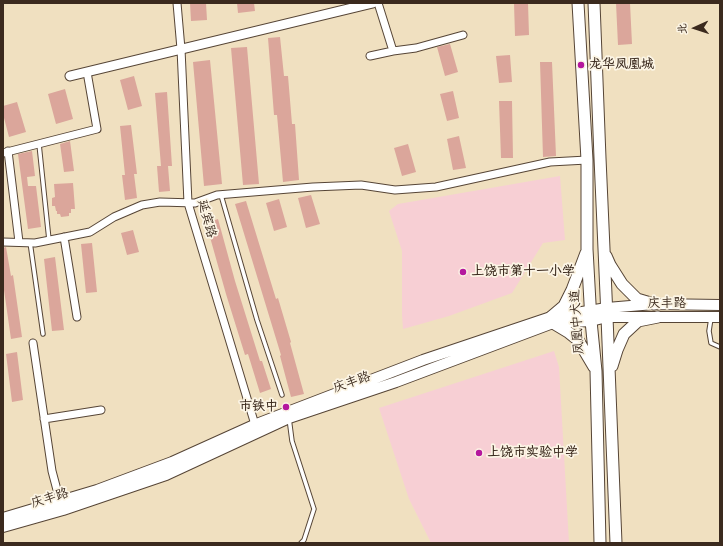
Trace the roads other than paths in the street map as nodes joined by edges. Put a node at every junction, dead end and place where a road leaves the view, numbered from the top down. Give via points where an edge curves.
1 (177, 3) edge
2 (373, 3) edge
3 (378, 3) edge
4 (578, 3) edge
5 (594, 3) edge
6 (463, 35) dead end
7 (182, 49) junction
8 (393, 51) junction
9 (370, 56) dead end
10 (87, 72) junction
11 (70, 76) dead end
12 (39, 144) junction
13 (6, 152) edge
14 (587, 160) junction
15 (221, 195) junction
16 (188, 203) junction
17 (64, 237) junction
18 (49, 240) junction
19 (3, 242) edge
20 (19, 242) junction
21 (30, 242) junction
22 (587, 249) junction
23 (604, 251) junction
24 (654, 304) junction
25 (720, 305) edge
26 (607, 313) junction
27 (591, 316) junction
28 (76, 317) dead end
29 (658, 317) junction
30 (715, 317) edge
31 (552, 320) junction
32 (43, 334) dead end
33 (33, 343) dead end
34 (720, 347) edge
35 (596, 371) junction
36 (609, 378) junction
37 (282, 396) dead end
38 (101, 410) dead end
39 (289, 418) junction
40 (44, 419) junction
41 (256, 429) junction
42 (61, 506) junction
43 (3, 518) edge
44 (3, 527) edge
45 (301, 543) edge
46 (600, 543) edge
47 (616, 543) edge

1 - 7 street, 延宾路
2 - 7 street
3 - 8 street
4 - 14 main road, 凤凰中大道
5 - 23 main road
6 - 8 street via 416,48
7 - 10 street
7 - 16 street, 延宾路
8 - 9 street
10 - 11 street
10 - 12 street via 97,129
12 - 13 street
12 - 18 lane
13 - 20 street
14 - 15 street via 550,162 436,187 395,190 348,185
14 - 22 main road, 凤凰中大道
15 - 16 street
15 - 37 lane
16 - 17 street via 160,202 142,205 114,217 90,232
16 - 41 street, 延宾路
17 - 18 street
17 - 28 street
18 - 21 street
19 - 20 street
20 - 21 street
21 - 32 lane
22 - 27 main road, 凤凰中大道
22 - 31 main road via 572,290 564,306
23 - 24 main road via 622,284 637,299
23 - 26 main road
24 - 25 main road
24 - 26 main road
26 - 27 main road, 庆丰路
26 - 29 main road, 庆丰路
26 - 36 main road
27 - 31 main road, 庆丰路
27 - 35 main road, 凤凰中大道
29 - 30 main road, 庆丰路
29 - 36 main road via 638,321 624,334
30 - 34 lane via 709,331 711,343
31 - 35 main road via 578,340
31 - 39 main road, 庆丰路 via 396,382
31 - 41 main road via 423,360
33 - 40 street
35 - 46 main road, 凤凰中大道
36 - 47 main road
38 - 40 street
39 - 41 main road, 庆丰路
39 - 45 lane via 292,441 314,509
40 - 42 street via 52,471
41 - 42 main road, 庆丰路 via 166,474
42 - 43 main road
42 - 44 main road, 庆丰路

